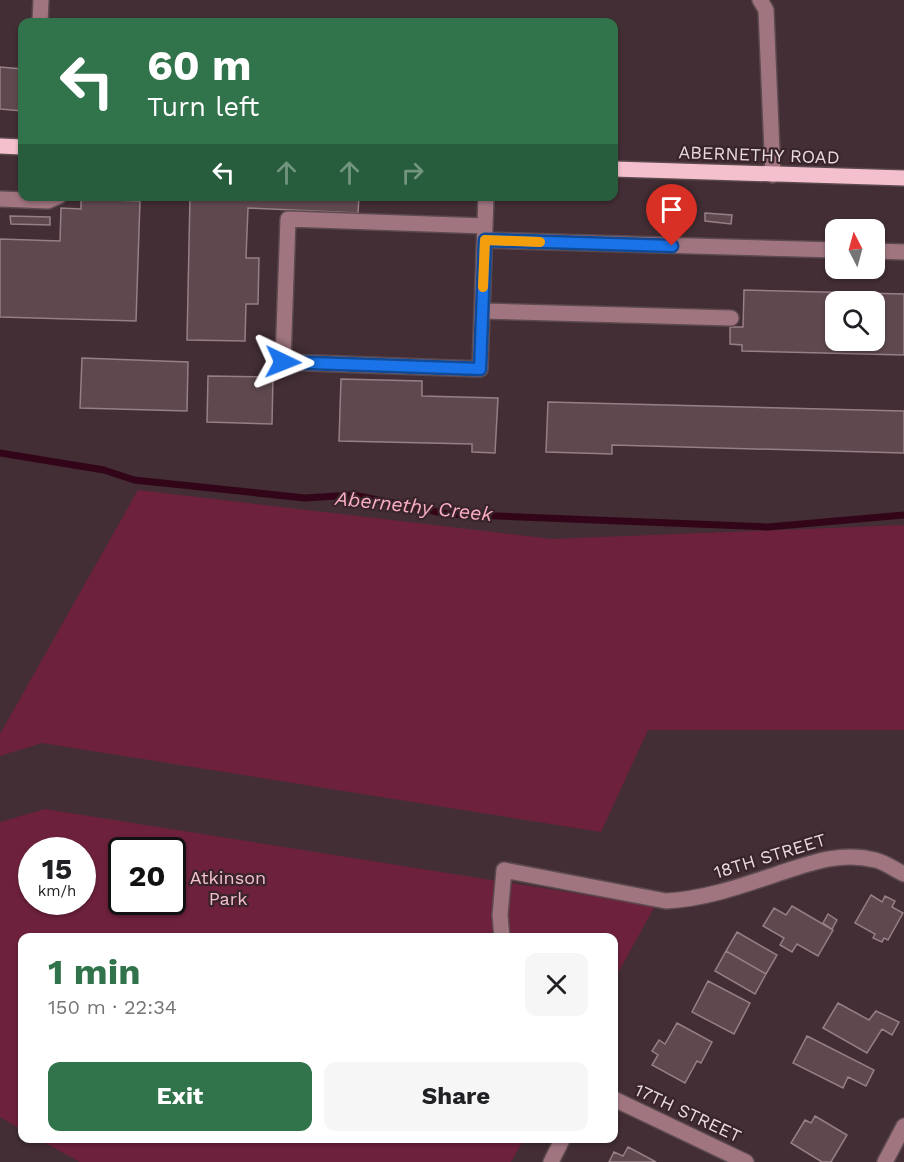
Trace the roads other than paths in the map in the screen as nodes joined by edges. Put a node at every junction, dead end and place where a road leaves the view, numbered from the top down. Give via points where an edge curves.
1 (41, 0) edge
2 (760, 0) edge
3 (40, 18) edge
4 (0, 146) edge
5 (18, 147) edge
6 (618, 169) edge
7 (773, 175) junction
8 (904, 178) edge
9 (0, 199) edge
10 (18, 200) edge
11 (486, 201) edge
12 (485, 233) junction
13 (825, 249) edge
14 (885, 251) edge
15 (904, 252) edge
16 (482, 311) junction
17 (731, 318) dead end
18 (904, 874) edge
19 (502, 933) edge
20 (618, 1101) edge
21 (904, 1126) edge
22 (560, 1143) edge
23 (550, 1162) edge
24 (746, 1162) edge
25 (885, 1162) edge

1 - 3 street
2 - 7 street via 766,9
4 - 5 main road
6 - 7 main road, ABERNETHY ROAD
7 - 8 main road, ABERNETHY ROAD
9 - 10 street
11 - 12 street
12 - 13 street
12 - 16 street
12 - 16 street via 288,219 283,362 480,369
14 - 15 street
16 - 17 street
18 - 19 street, 18TH STREET via 877,860 842,856 717,893 666,901 504,870
20 - 24 street, 17TH STREET
21 - 25 street
22 - 23 street

